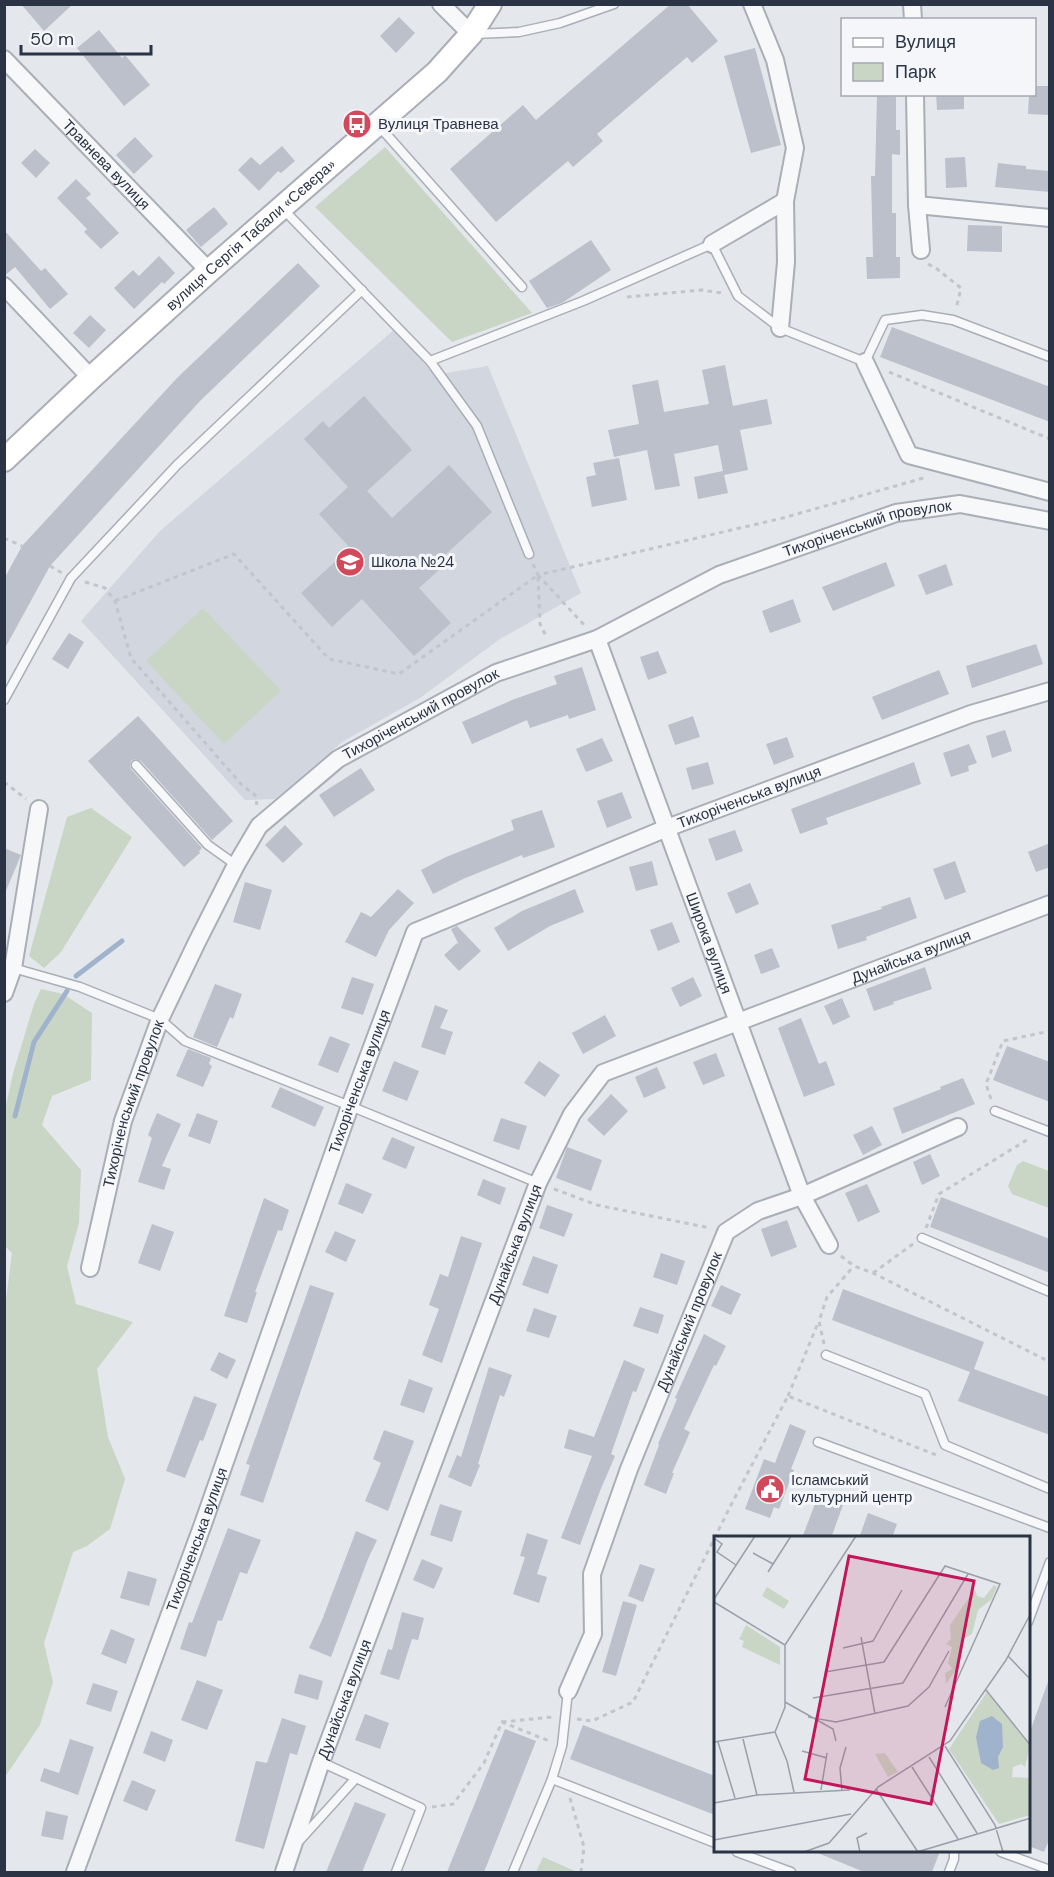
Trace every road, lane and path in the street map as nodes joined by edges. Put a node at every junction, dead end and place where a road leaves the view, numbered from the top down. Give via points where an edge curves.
1 (441, 4) edge
2 (490, 4) edge
3 (614, 4) edge
4 (752, 4) edge
5 (471, 34) junction
6 (4, 59) edge
7 (915, 96) edge
8 (377, 124) junction
9 (785, 201) junction
10 (917, 205) junction
11 (281, 207) junction
12 (1050, 218) edge
13 (712, 244) junction
14 (921, 250) dead end
15 (937, 269) dead end
16 (209, 271) junction
17 (4, 286) edge
18 (522, 287) dead end
19 (362, 290) junction
20 (738, 296) junction
21 (618, 298) dead end
22 (953, 320) junction
23 (780, 328) junction
24 (1050, 357) edge
25 (430, 361) junction
26 (865, 362) junction
27 (91, 378) junction
28 (1050, 439) edge
29 (4, 460) edge
30 (960, 468) junction
31 (1050, 492) edge
32 (1050, 521) edge
33 (4, 538) edge
34 (22, 546) dead end
35 (529, 555) joint
36 (538, 575) junction
37 (71, 578) junction
38 (116, 601) junction
39 (540, 624) dead end
40 (597, 639) junction
41 (1050, 691) edge
42 (4, 700) edge
43 (136, 765) dead end
44 (4, 782) edge
45 (39, 809) joint
46 (258, 809) dead end
47 (668, 828) junction
48 (236, 865) junction
49 (1050, 904) edge
50 (13, 968) junction
51 (4, 993) edge
52 (160, 1019) junction
53 (738, 1021) junction
54 (1050, 1031) edge
55 (350, 1106) junction
56 (995, 1111) joint
57 (958, 1127) dead end
58 (1047, 1130) edge
59 (538, 1183) junction
60 (802, 1196) junction
61 (726, 1232) junction
62 (922, 1238) junction
63 (829, 1245) dead end
64 (90, 1268) dead end
65 (873, 1273) junction
66 (1050, 1292) edge
67 (819, 1321) junction
68 (826, 1355) joint
69 (1050, 1362) edge
70 (788, 1396) junction
71 (818, 1442) dead end
72 (940, 1457) dead end
73 (1050, 1489) edge
74 (1050, 1528) edge
75 (716, 1536) edge
76 (714, 1539) edge
77 (1050, 1562) edge
78 (1030, 1619) edge
79 (568, 1691) joint
80 (565, 1716) junction
81 (502, 1722) junction
82 (562, 1746) junction
83 (321, 1762) junction
84 (356, 1778) junction
85 (552, 1779) junction
86 (567, 1785) junction
87 (421, 1808) junction
88 (714, 1843) edge
89 (291, 1849) junction
90 (742, 1853) edge
91 (954, 1853) edge
92 (1006, 1853) edge
93 (1050, 1870) edge
94 (75, 1872) edge
95 (284, 1872) edge
96 (396, 1872) edge
97 (513, 1872) edge
98 (581, 1872) edge
99 (791, 1872) edge
100 (949, 1872) edge

1 - 5 street
2 - 5 main road, вулиця Сергія Табали «Сєвєра»
3 - 5 lane via 519,32
4 - 9 street via 775,60 795,148
5 - 8 main road, вулиця Сергія Табали «Сєвєра» via 437,72
6 - 16 street, Травнева вулиця
7 - 10 street
8 - 11 main road, вулиця Сергія Табали «Сєвєра»
8 - 18 lane
9 - 13 street
9 - 23 street via 786,262
10 - 12 street
10 - 14 street
11 - 16 main road, вулиця Сергія Табали «Сєвєра»
11 - 19 lane
13 - 20 lane
13 - 25 lane via 583,301
15 - 22 path via 962,288
16 - 27 main road, вулиця Сергія Табали «Сєвєра»
17 - 27 street
19 - 25 lane
19 - 37 lane via 177,465
20 - 21 path via 702,290
20 - 23 lane
22 - 24 lane
22 - 26 lane via 922,315 885,320
23 - 26 lane
25 - 35 lane via 477,426
26 - 28 path
26 - 30 street via 909,455
27 - 29 main road, вулиця Сергія Табали «Сєвєра»
30 - 31 street
30 - 36 path via 783,518
32 - 40 street, Тихоріченський провулок via 960,504 896,513 719,575
33 - 34 path
35 - 36 path
36 - 38 path via 399,674 329,659 234,554
36 - 39 path
36 - 40 path
37 - 38 path via 105,588
37 - 42 lane
38 - 46 path via 131,658 255,795
40 - 47 street, Широка вулиця
40 - 48 street, Тихоріченський провулок via 496,673 338,759 259,826
41 - 47 street, Тихоріченська вулиця via 971,714
43 - 48 lane via 208,845
44 - 45 path
45 - 50 street
47 - 53 street, Широка вулиця
47 - 55 street, Тихоріченська вулиця via 415,932
48 - 52 street, Тихоріченський провулок
49 - 53 street, Дунайська вулиця
50 - 51 street
50 - 52 lane via 80,987
52 - 55 lane via 185,1041
52 - 64 street, Тихоріченський провулок via 123,1121
53 - 59 street, Дунайська вулиця via 603,1073 572,1114
53 - 60 street, Широка вулиця
54 - 56 path via 1003,1041 986,1084
55 - 59 lane
55 - 94 street, Тихоріченська вулиця
56 - 58 lane
57 - 60 street
58 - 62 path via 939,1194
59 - 61 path via 597,1205
59 - 83 street, Дунайська вулиця
60 - 61 street via 758,1211
60 - 63 street, Широка вулиця
61 - 79 street, Дунайський провулок via 629,1469 592,1574 593,1634
62 - 65 path
62 - 66 lane
65 - 67 path via 854,1266 831,1291
65 - 69 path
67 - 68 path
67 - 70 path
68 - 73 lane via 925,1394 945,1445
70 - 72 path
70 - 75 path
71 - 74 lane
76 - 80 path via 633,1702 592,1721
77 - 78 lane
79 - 80 lane
80 - 81 path
80 - 82 lane
81 - 82 path
81 - 87 path via 484,1763 453,1804
82 - 85 lane
83 - 84 lane
83 - 89 street, Дунайська вулиця
84 - 87 lane
84 - 89 lane
85 - 86 lane
85 - 97 lane
86 - 88 lane
86 - 98 path via 584,1847
87 - 96 lane
89 - 95 street, Дунайська вулиця
90 - 99 lane
91 - 100 lane
92 - 93 lane

